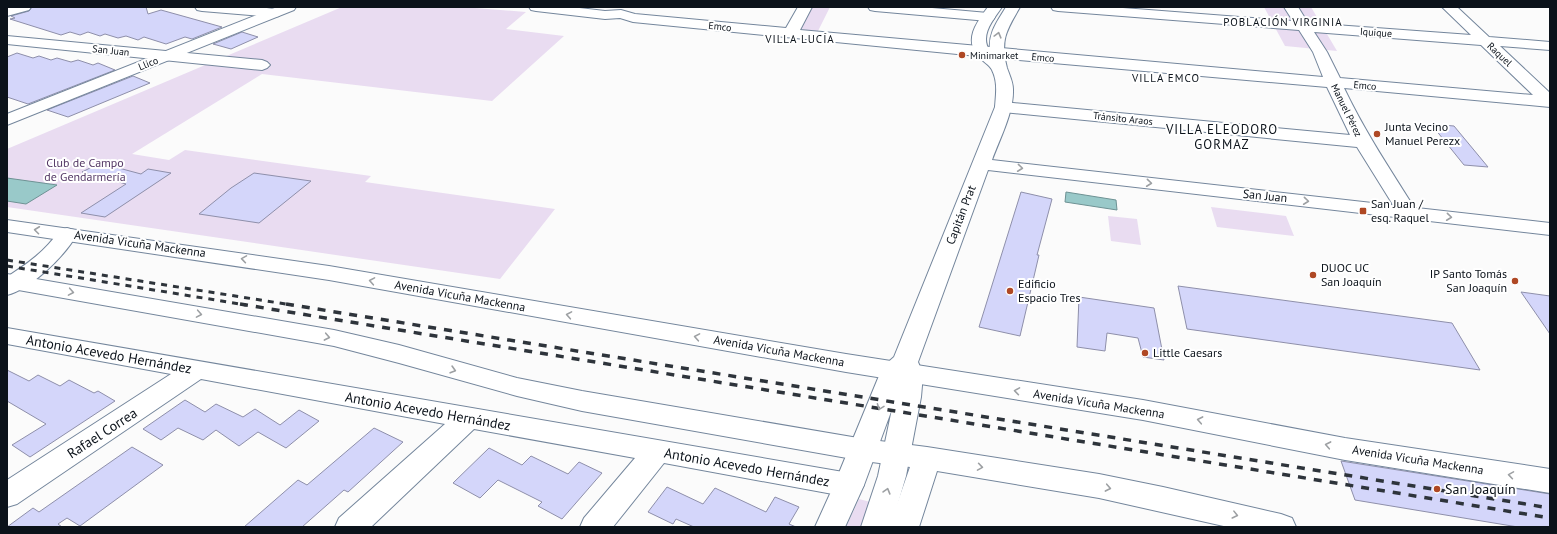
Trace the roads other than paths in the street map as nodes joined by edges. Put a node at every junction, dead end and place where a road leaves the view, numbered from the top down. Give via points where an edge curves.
1 (24, 7) edge
2 (202, 7) edge
3 (289, 7) edge
4 (536, 7) edge
5 (805, 7) edge
6 (875, 7) edge
7 (1013, 7) edge
8 (1058, 7) edge
9 (1290, 7) edge
10 (1450, 7) edge
11 (624, 11) edge
12 (7, 12) edge
13 (992, 12) edge
14 (274, 13) junction
15 (1304, 27) junction
16 (791, 33) junction
17 (7, 40) edge
18 (1485, 41) junction
19 (1550, 46) edge
20 (980, 51) junction
21 (166, 56) junction
22 (998, 59) junction
23 (262, 65) dead end
24 (1334, 82) junction
25 (1550, 101) edge
26 (1003, 107) junction
27 (7, 120) edge
28 (1363, 142) junction
29 (981, 164) junction
30 (1407, 212) junction
31 (7, 226) edge
32 (1550, 229) edge
33 (67, 234) junction
34 (9, 284) edge
35 (7, 336) edge
36 (903, 369) junction
37 (196, 370) junction
38 (469, 418) junction
39 (864, 450) junction
40 (657, 452) junction
41 (896, 454) junction
42 (927, 458) junction
43 (1550, 481) edge
44 (849, 485) junction
45 (7, 495) edge
46 (350, 527) edge
47 (595, 527) edge
48 (830, 527) edge
49 (876, 527) edge
50 (904, 527) edge
51 (1281, 527) edge

1 - 12 street
2 - 14 street
3 - 14 street, Llico
4 - 11 street, Emco via 605,15
5 - 16 street
6 - 13 street
22 -> 7 street, Capitán Prat via 996,40
8 - 15 street, Iquique
9 - 15 street, Manuel Pérez
10 - 18 street, Raquel
11 - 16 street, Emco via 633,18
13 - 20 street via 978,38
14 - 21 street, Llico
15 - 18 street, Iquique
15 - 24 street, Manuel Pérez via 1320,52
16 - 20 street, Emco
17 - 21 street, San Juan
18 - 19 street, Iquique
18 - 25 street, Raquel
20 - 22 street, Emco
21 - 23 street, San Juan
21 - 27 street, Llico
22 - 24 street, Emco
22 - 26 street, Capitán Prat via 1005,88
24 - 25 street, Emco
24 - 28 street, Manuel Pérez
26 - 28 street, Tránsito Araos
26 - 29 street, Capitán Prat
28 - 30 street, Manuel Pérez
29 -> 30 street, San Juan
29 - 36 street, Capitán Prat
30 -> 32 street, San Juan
33 -> 31 street, Avenida Vicuña Mackenna
33 - 34 street via 52,254
36 -> 33 street, Avenida Vicuña Mackenna via 329,273
34 -> 39 street via 334,338 561,397
35 - 37 street, Antonio Acevedo Hernández
36 -> 39 street, Capitán Prat
36 - 41 street via 908,397
43 -> 36 street, Avenida Vicuña Mackenna via 1346,449 1143,410
37 - 38 street, Antonio Acevedo Hernández
37 - 45 street, Rafael Correa
38 - 40 street, Antonio Acevedo Hernández
38 - 46 street
39 - 41 street
39 - 44 street, Capitán Prat
40 - 44 street, Antonio Acevedo Hernández
40 - 47 street
41 - 42 street
49 -> 41 street
42 - 50 street
42 -> 51 street via 1163,499
44 - 48 street, Capitán Prat

